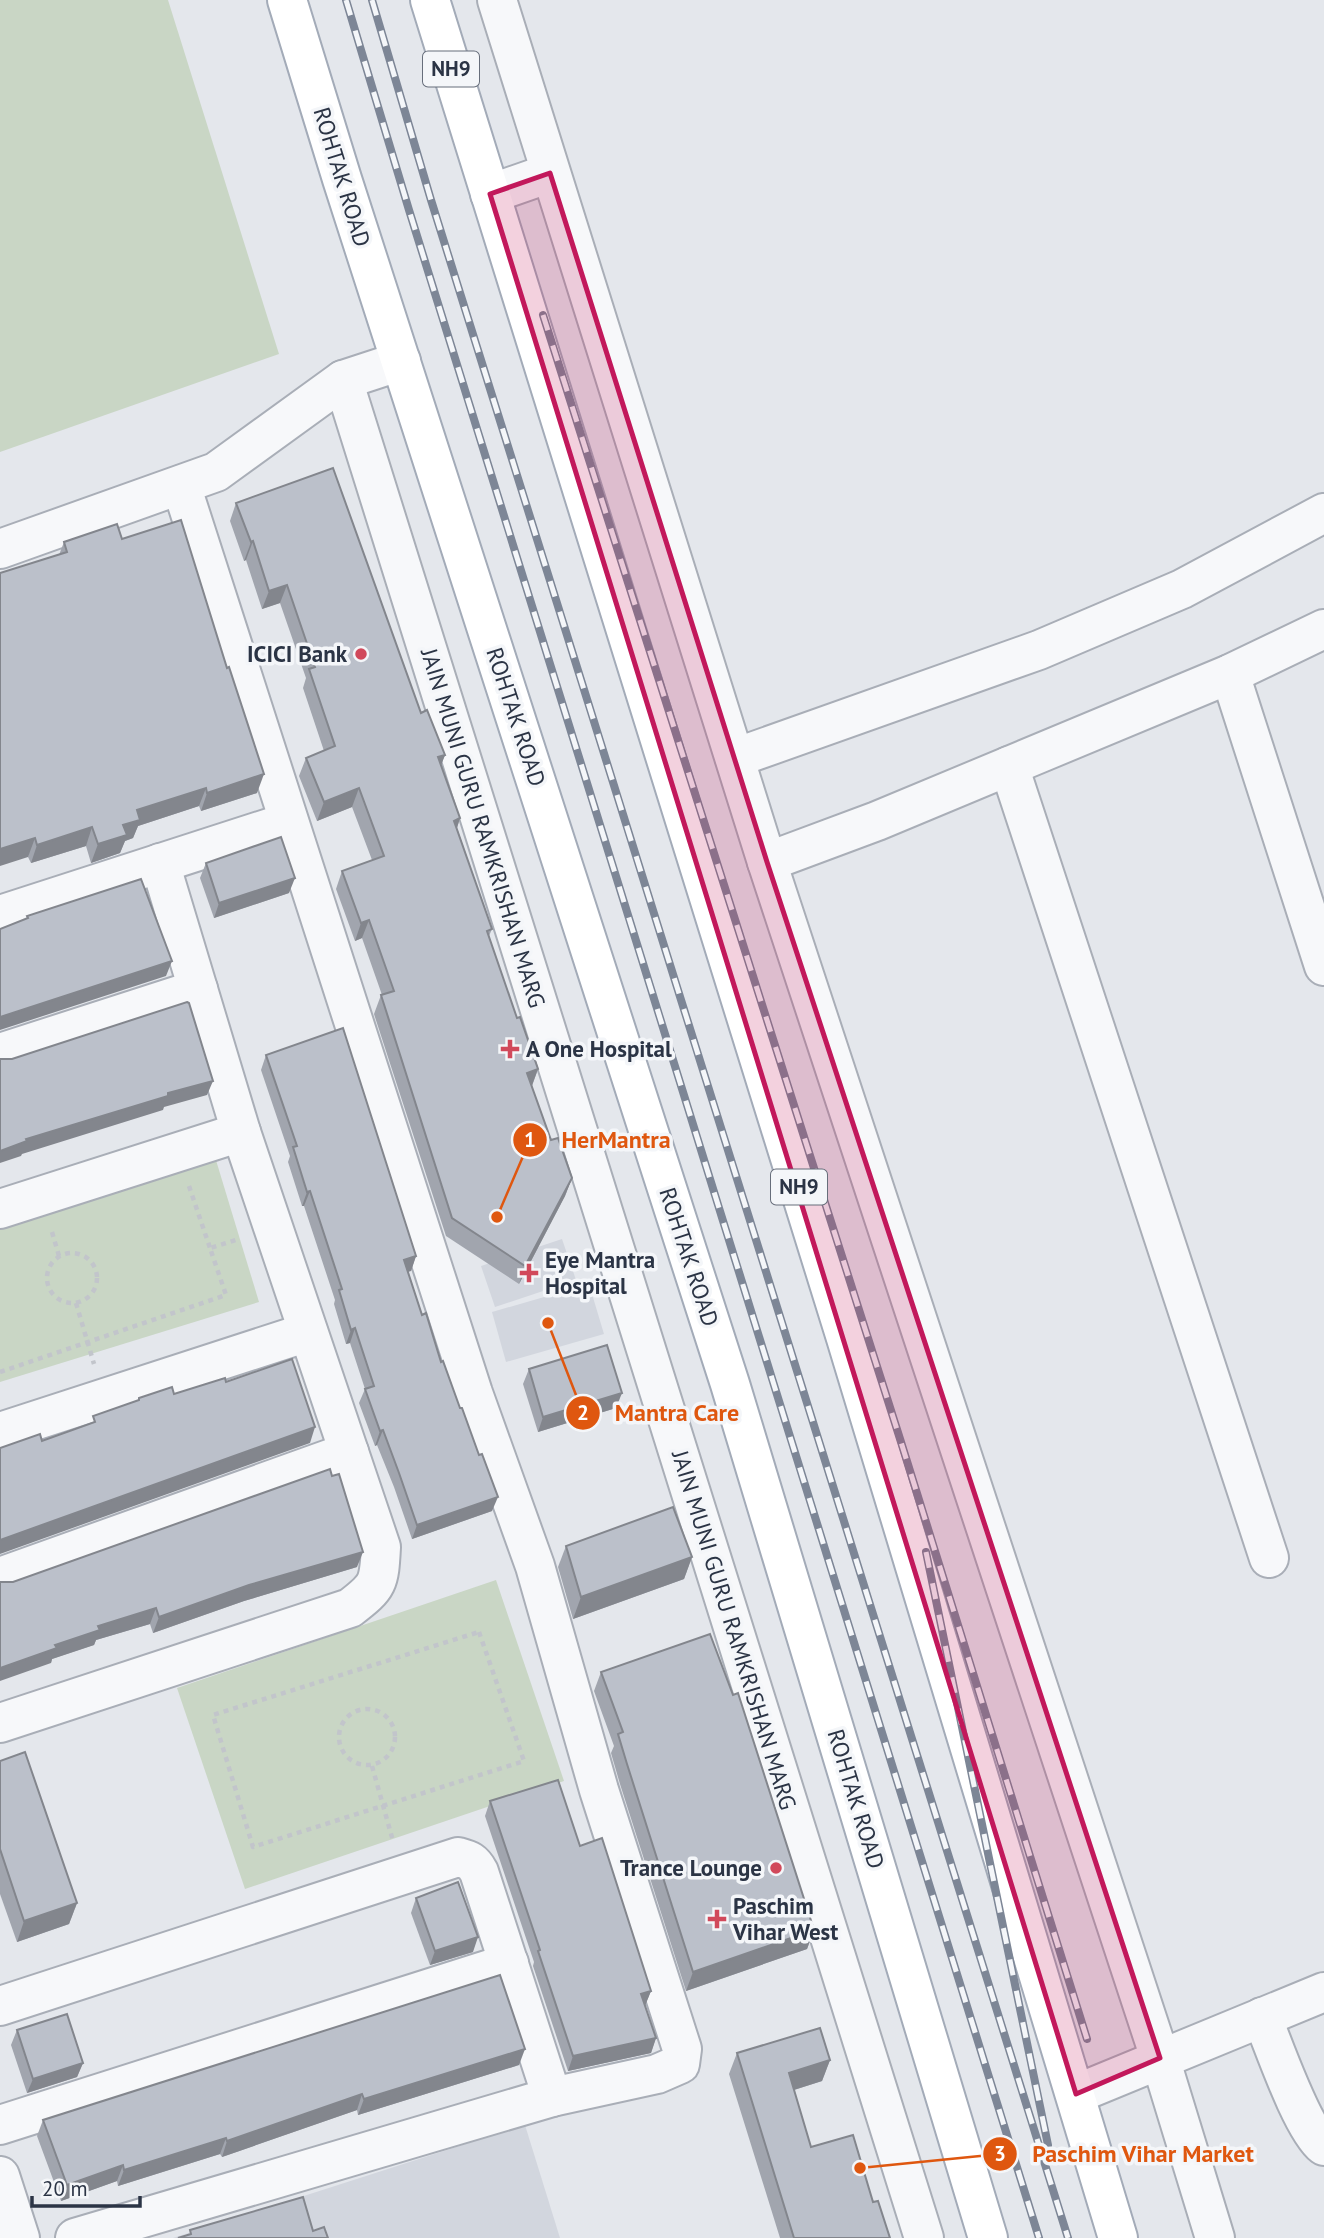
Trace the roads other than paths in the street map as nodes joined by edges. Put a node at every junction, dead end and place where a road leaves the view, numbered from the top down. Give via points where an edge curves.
1 (287, 0) edge
2 (430, 0) edge
3 (497, 0) edge
4 (550, 173) junction
5 (490, 194) junction
6 (401, 361) junction
7 (343, 380) junction
8 (181, 485) junction
9 (1324, 513) edge
10 (0, 549) edge
11 (1324, 629) edge
12 (1230, 674) junction
13 (735, 758) junction
14 (1009, 766) junction
15 (288, 822) junction
16 (767, 862) junction
17 (160, 863) junction
18 (1313, 894) edge
19 (0, 915) edge
20 (1324, 966) edge
21 (198, 989) junction
22 (0, 1053) edge
23 (241, 1132) junction
24 (0, 1209) edge
25 (308, 1332) junction
26 (0, 1432) edge
27 (349, 1452) junction
28 (1269, 1558) dead end
29 (0, 1577) edge
30 (0, 1723) edge
31 (509, 1963) junction
32 (1324, 1993) edge
33 (0, 2006) edge
34 (1262, 2017) junction
35 (1160, 2058) junction
36 (1076, 2094) junction
37 (552, 2097) junction
38 (0, 2124) edge
39 (1324, 2146) edge
40 (0, 2176) edge
41 (20, 2238) edge
42 (75, 2238) edge
43 (924, 2238) edge
44 (988, 2238) edge
45 (1118, 2238) edge
46 (1215, 2238) edge

1 - 6 main road, ROHTAK ROAD
2 - 5 main road, NH9
3 - 4 street
4 - 5 street
4 - 13 street
5 - 36 main road, NH9
6 - 7 street
6 - 44 main road, ROHTAK ROAD via 730,1384
7 - 8 street via 216,472
7 - 43 street, JAIN MUNI GURU RAMKRISHAN MARG
8 - 10 street
8 - 15 street
9 - 13 street via 1182,589 1039,650
11 - 12 street
12 - 14 street
12 - 18 street
13 - 16 street
14 - 16 street
14 - 28 street
15 - 17 street
15 - 37 street via 473,1393 535,1566 599,1790 682,2049 680,2064 657,2074
16 - 35 street
17 - 19 street
17 - 21 street
18 - 20 street
21 - 22 street
21 - 23 street
23 - 24 street
23 - 25 street
25 - 26 street
25 - 27 street
27 - 29 street
27 - 30 street via 380,1547 380,1572 372,1592 350,1608
31 - 33 street via 479,1872 474,1863 458,1857
31 - 37 street
31 - 38 street
32 - 34 street
34 - 35 street
34 - 39 street via 1306,2122
35 - 36 street
35 - 46 street
36 - 45 main road, NH9
37 - 42 street
40 - 41 street

